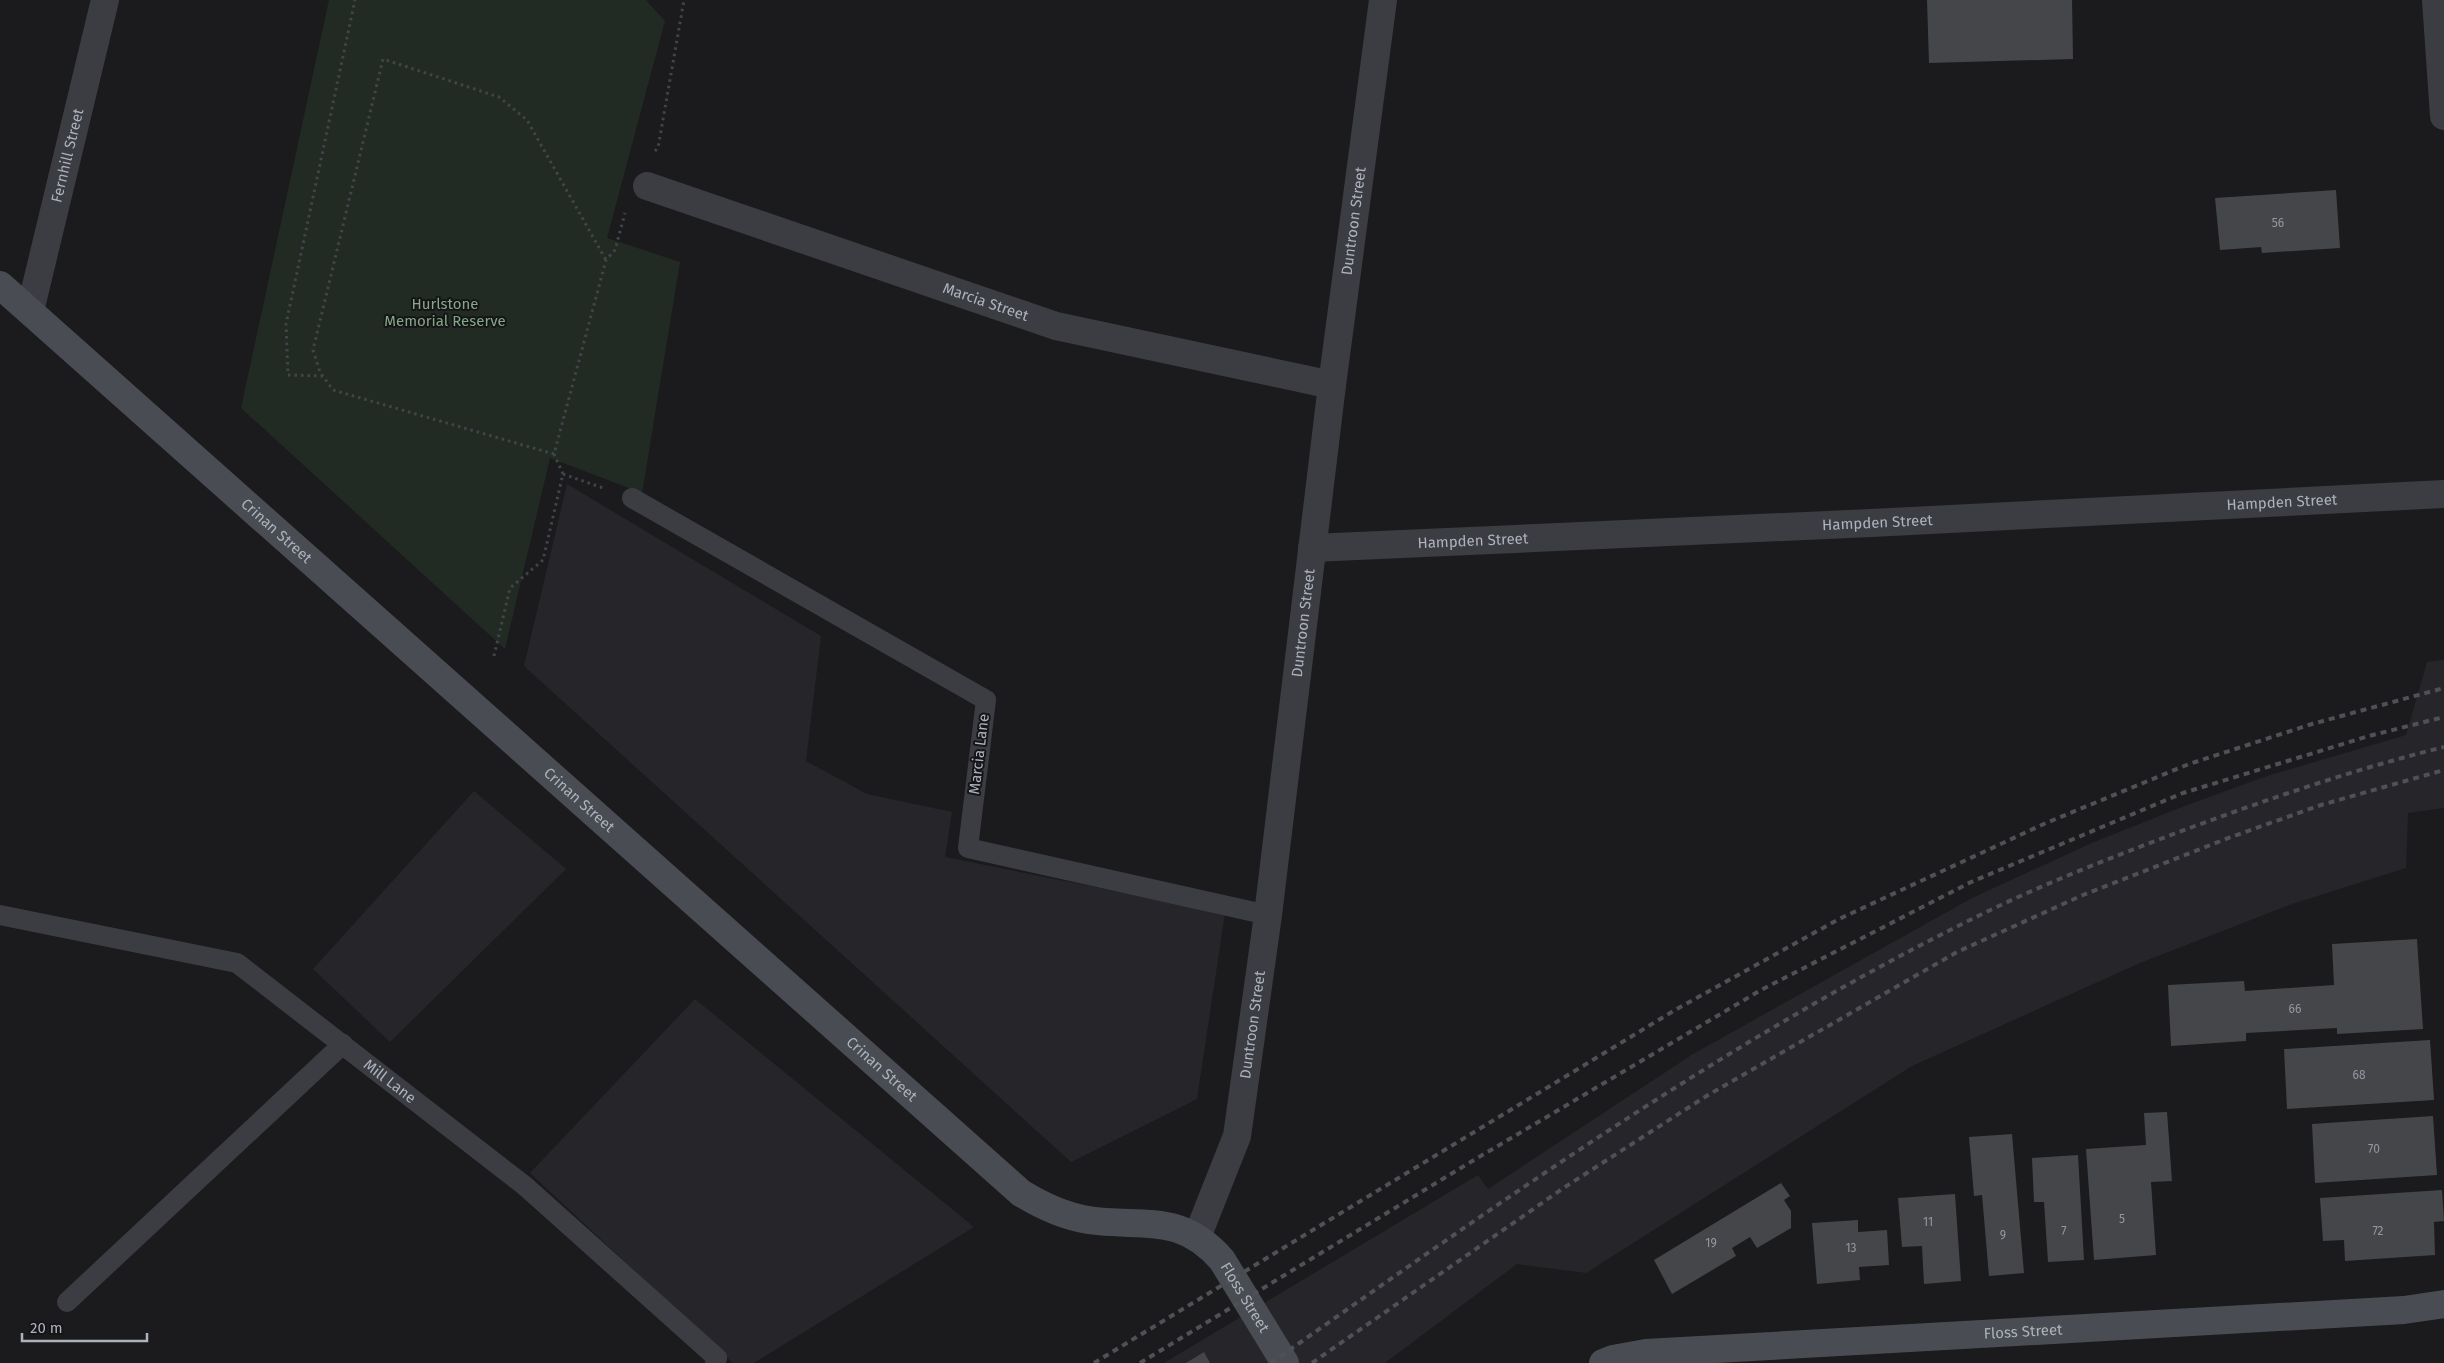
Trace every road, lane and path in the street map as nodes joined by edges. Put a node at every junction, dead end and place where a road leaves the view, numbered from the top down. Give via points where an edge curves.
1 (105, 0) edge
2 (355, 0) edge
3 (684, 0) edge
4 (1383, 0) edge
5 (2436, 0) edge
6 (2444, 116) edge
7 (652, 154) dead end
8 (647, 186) dead end
9 (627, 208) dead end
10 (606, 260) junction
11 (0, 284) edge
12 (30, 311) junction
13 (324, 376) junction
14 (1332, 385) junction
15 (554, 454) junction
16 (563, 474) junction
17 (2444, 494) edge
18 (632, 498) joint
19 (1312, 548) junction
20 (494, 656) dead end
21 (0, 915) edge
22 (1268, 915) junction
23 (343, 1044) junction
24 (1197, 1237) junction
25 (67, 1302) dead end
26 (2444, 1304) edge
27 (715, 1363) edge
28 (1284, 1363) edge
29 (1604, 1363) edge

1 - 12 street, Fernhill Street
2 - 13 path via 286,324 288,375
3 - 7 path via 658,148
4 - 14 street, Duntroon Street
5 - 6 street
8 - 14 street, Marcia Street via 1056,326
9 - 10 path via 615,250
10 - 13 path via 527,120 499,98 383,59 313,350
10 - 15 path
11 - 12 street, Crinan Street
12 - 24 street, Crinan Street via 1021,1193 1070,1216 1165,1225
13 - 15 path via 334,390
14 - 19 street, Duntroon Street
15 - 16 path
16 - 18 path
16 - 20 path via 543,560 510,588
17 - 19 street, Hampden Street
18 - 22 lane, Marcia Lane via 986,700 968,848
19 - 22 street, Duntroon Street
21 - 23 lane, Mill Lane via 236,963
22 - 24 street, Duntroon Street via 1237,1136
23 - 25 lane
23 - 27 lane, Mill Lane via 525,1186 717,1358
24 - 28 street, Floss Street via 1222,1260
26 - 29 street, Floss Street via 2404,1310 1646,1354

